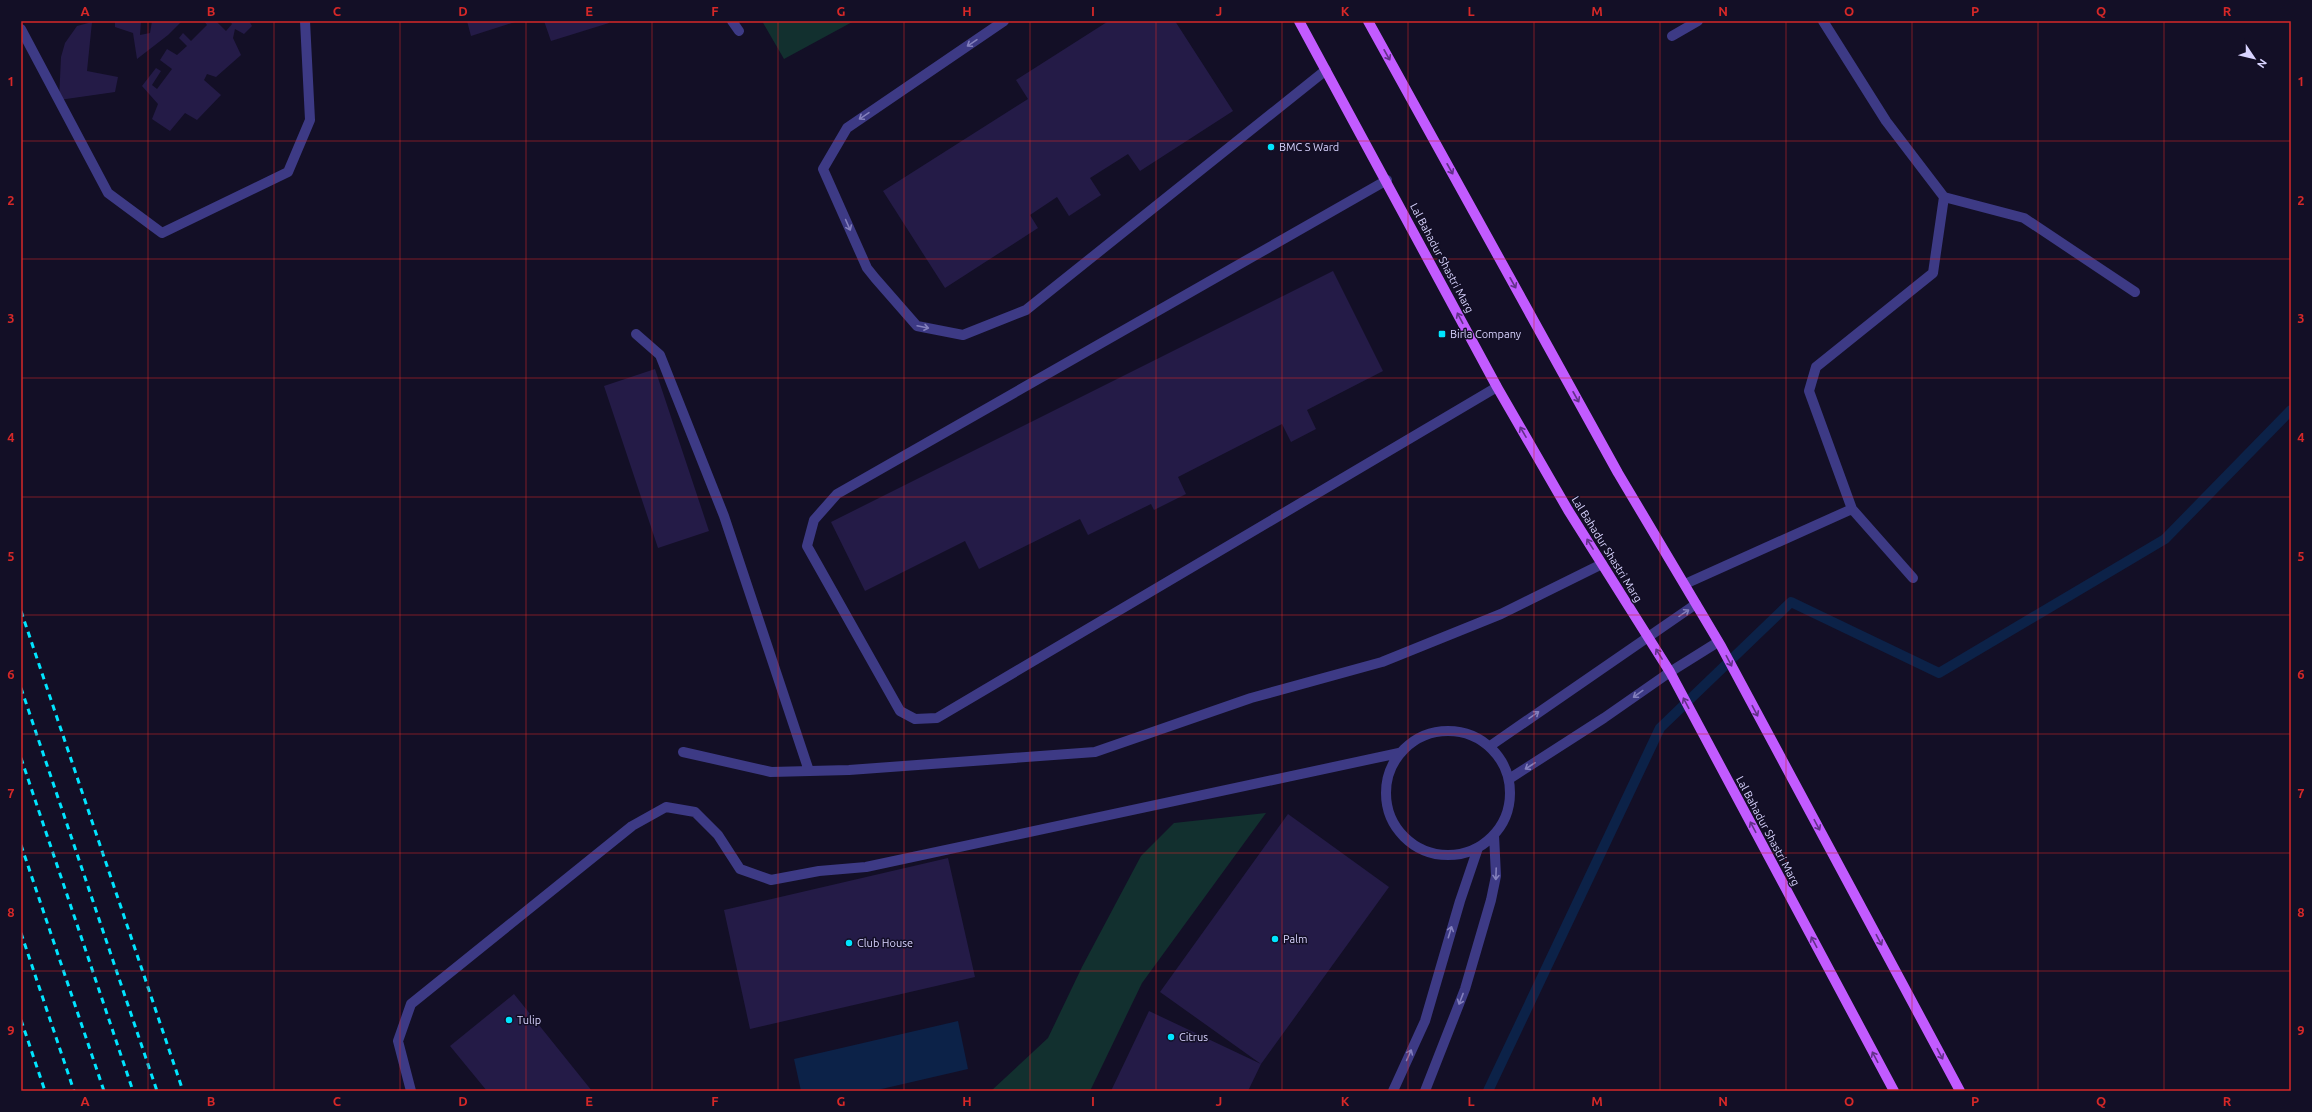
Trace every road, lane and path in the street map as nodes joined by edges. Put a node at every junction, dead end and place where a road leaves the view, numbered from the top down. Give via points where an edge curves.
1 (305, 21) edge
2 (732, 21) edge
3 (1004, 21) edge
4 (1298, 21) edge
5 (1368, 21) edge
6 (1698, 21) edge
7 (1823, 21) edge
8 (21, 28) edge
9 (739, 31) dead end
10 (1672, 36) dead end
11 (1326, 70) junction
12 (1387, 180) junction
13 (1944, 197) junction
14 (2135, 292) dead end
15 (636, 334) dead end
16 (1497, 387) junction
17 (1852, 509) junction
18 (1602, 564) junction
19 (1912, 578) dead end
20 (1685, 584) junction
21 (1696, 604) junction
22 (1648, 637) junction
23 (1720, 644) junction
24 (1670, 672) junction
25 (1490, 746) junction
26 (683, 752) dead end
27 (1399, 753) junction
28 (809, 770) junction
29 (1509, 779) junction
30 (1494, 835) junction
31 (1478, 848) junction
32 (411, 1091) edge
33 (1394, 1091) edge
34 (1425, 1091) edge
35 (1894, 1091) edge
36 (1960, 1091) edge

1 - 8 street via 310,120 288,172 162,233 108,193
2 - 9 street
3 -> 11 street via 847,128 823,169 867,268 917,326 963,335 1026,310
4 - 11 main road, Lal Bahadur Shastri Marg
5 -> 20 main road via 1618,473
6 - 10 street
7 - 13 street via 1886,121
11 - 12 main road, Lal Bahadur Shastri Marg
16 -> 12 main road, Lal Bahadur Shastri Marg
12 - 16 street via 837,494 814,520 807,546 900,711 915,719 937,718
13 - 14 street via 2024,218
13 - 17 street via 1933,273 1816,367 1809,391
15 - 28 street via 660,354 712,487
18 -> 16 main road, Lal Bahadur Shastri Marg
17 - 19 street
17 - 20 street
18 - 22 main road, Lal Bahadur Shastri Marg
18 - 28 street via 1501,614 1382,662 1251,698 1096,752 849,770
20 - 21 main road
22 -> 21 street
21 - 23 main road
24 -> 22 main road, Lal Bahadur Shastri Marg
25 -> 22 street
23 - 24 street
23 -> 36 main road
24 -> 29 street
35 -> 24 main road, Lal Bahadur Shastri Marg
25 - 27 street via 1474,735 1455,730 1436,731 1415,739
25 - 29 street via 1502,761
26 - 28 street via 771,772
27 - 31 street via 1388,772 1385,793 1388,814 1400,833 1416,847 1436,854 1457,855
27 - 32 street via 866,867 819,871 771,880 740,869 718,835 695,812 666,807 632,826 411,1004 398,1041
29 - 30 street via 1510,799 1505,818
30 - 31 street
30 -> 34 street via 1496,876 1490,900 1464,989
33 -> 31 street via 1425,1021

